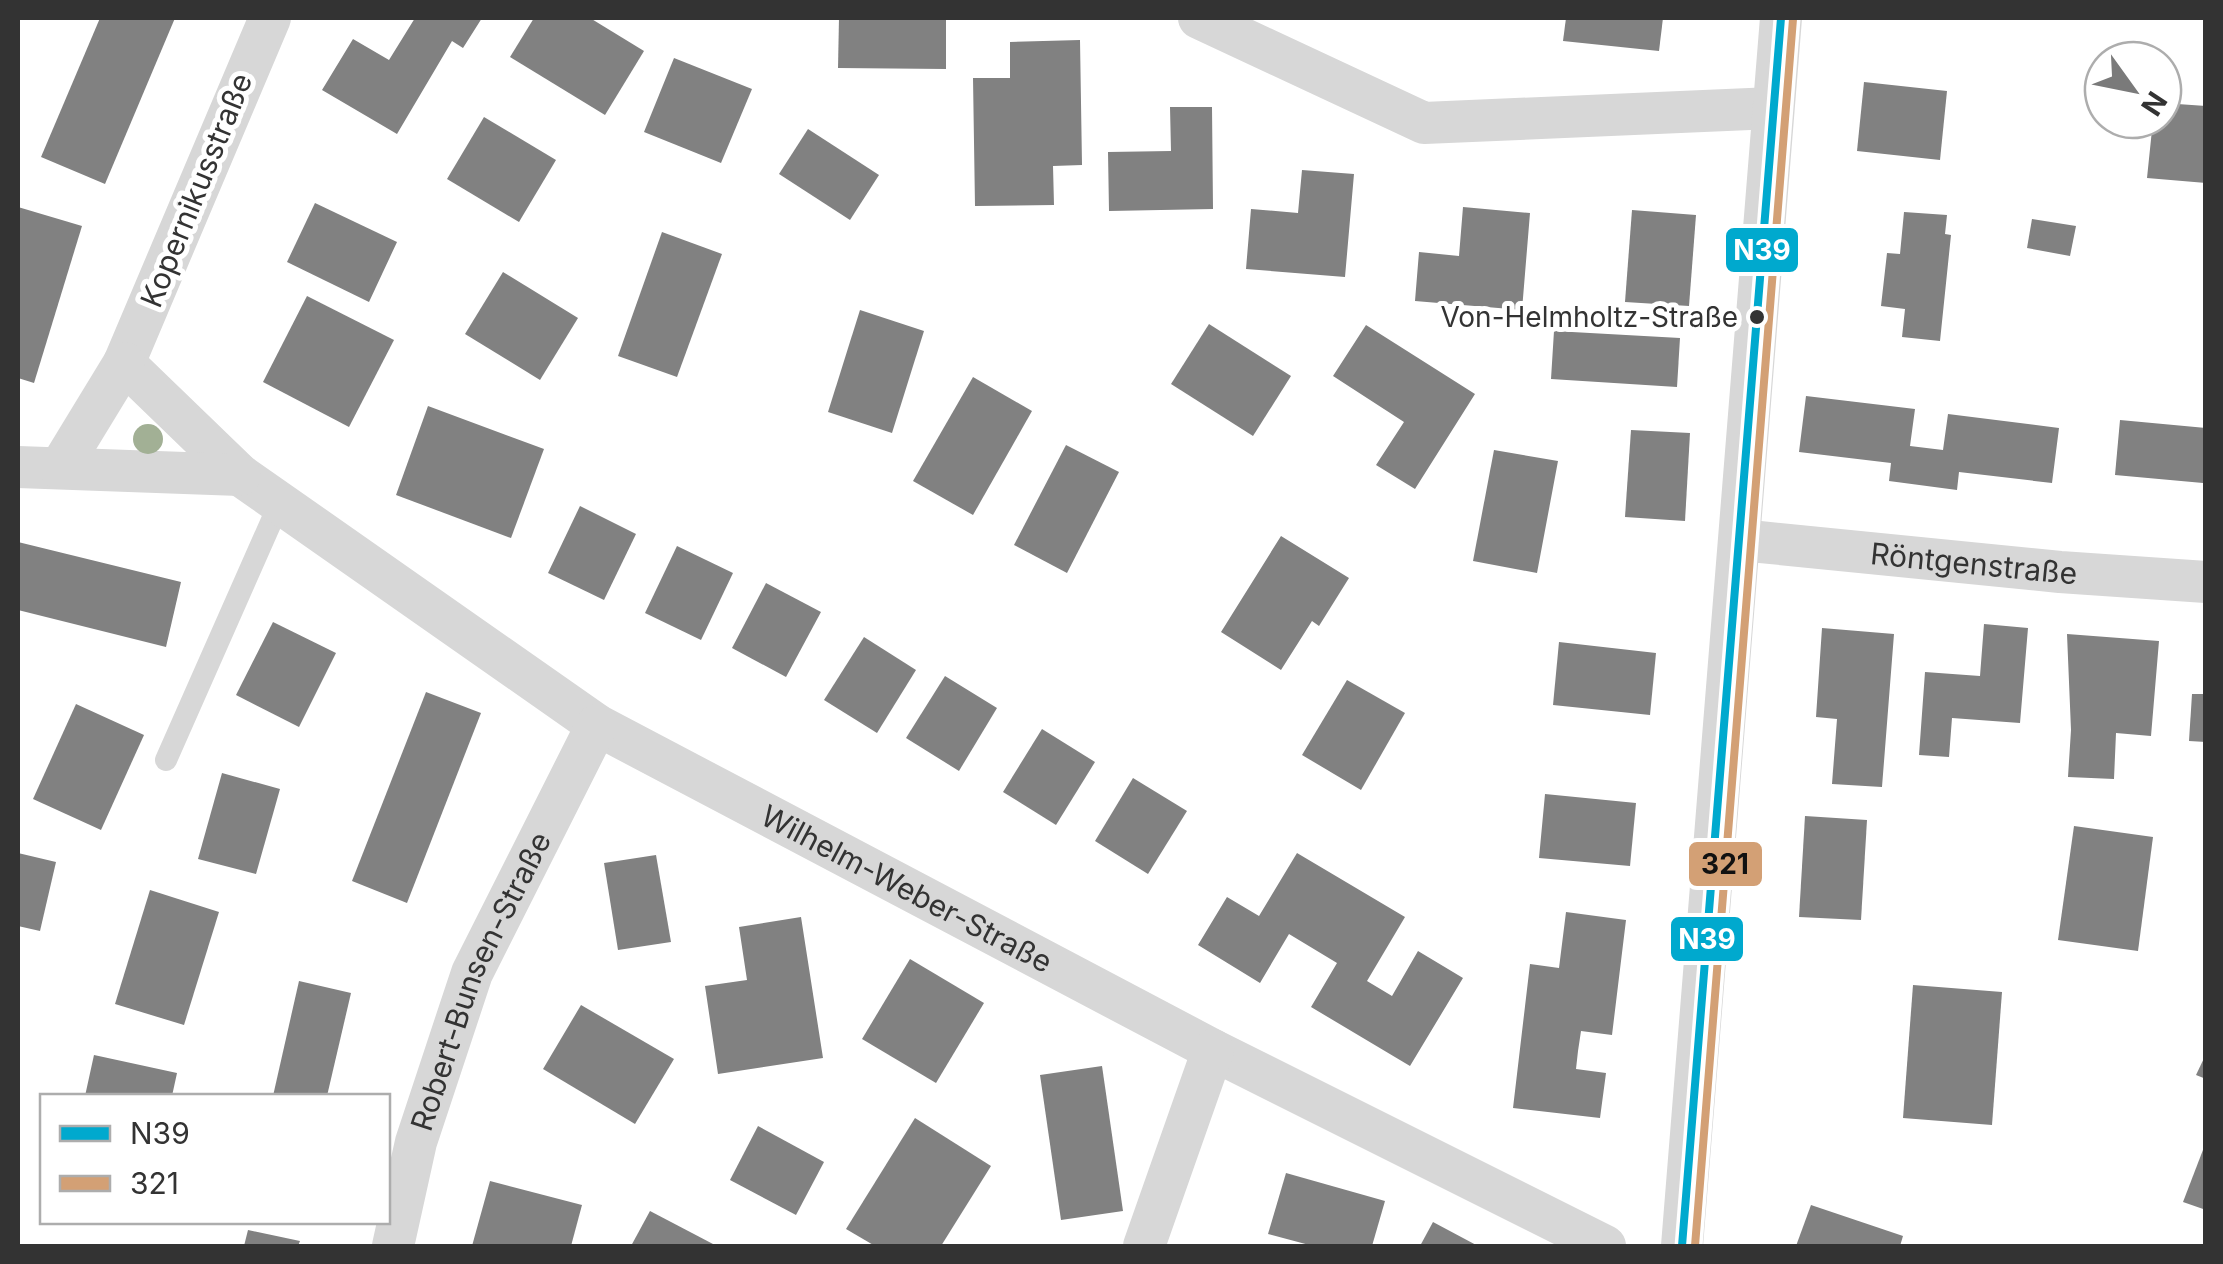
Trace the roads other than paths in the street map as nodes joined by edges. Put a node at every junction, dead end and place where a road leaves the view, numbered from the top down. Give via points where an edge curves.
1 (270, 18) edge
2 (1199, 18) edge
3 (1781, 18) edge
4 (1773, 108) junction
5 (124, 363) junction
6 (18, 467) edge
7 (60, 468) junction
8 (240, 474) junction
9 (280, 502) junction
10 (1740, 540) junction
11 (2206, 582) edge
12 (597, 724) junction
13 (166, 760) dead end
14 (1212, 1050) junction
15 (393, 1246) edge
16 (1144, 1246) edge
17 (1605, 1246) edge
18 (1682, 1246) edge

1 - 5 street, Kopernikusstraße
2 - 4 street via 1424,123
3 - 4 street
4 - 10 street
5 - 7 street, Kopernikusstraße
5 - 8 street
6 - 7 street
7 - 8 street
8 - 9 street, Wilhelm-Weber-Straße
9 - 12 street, Wilhelm-Weber-Straße
9 - 13 lane
10 - 11 street, Röntgenstraße
10 - 18 street
12 - 14 street, Wilhelm-Weber-Straße
12 - 15 street, Robert-Bunsen-Straße via 472,973 416,1142
14 - 16 street
14 - 17 street, Wilhelm-Weber-Straße

